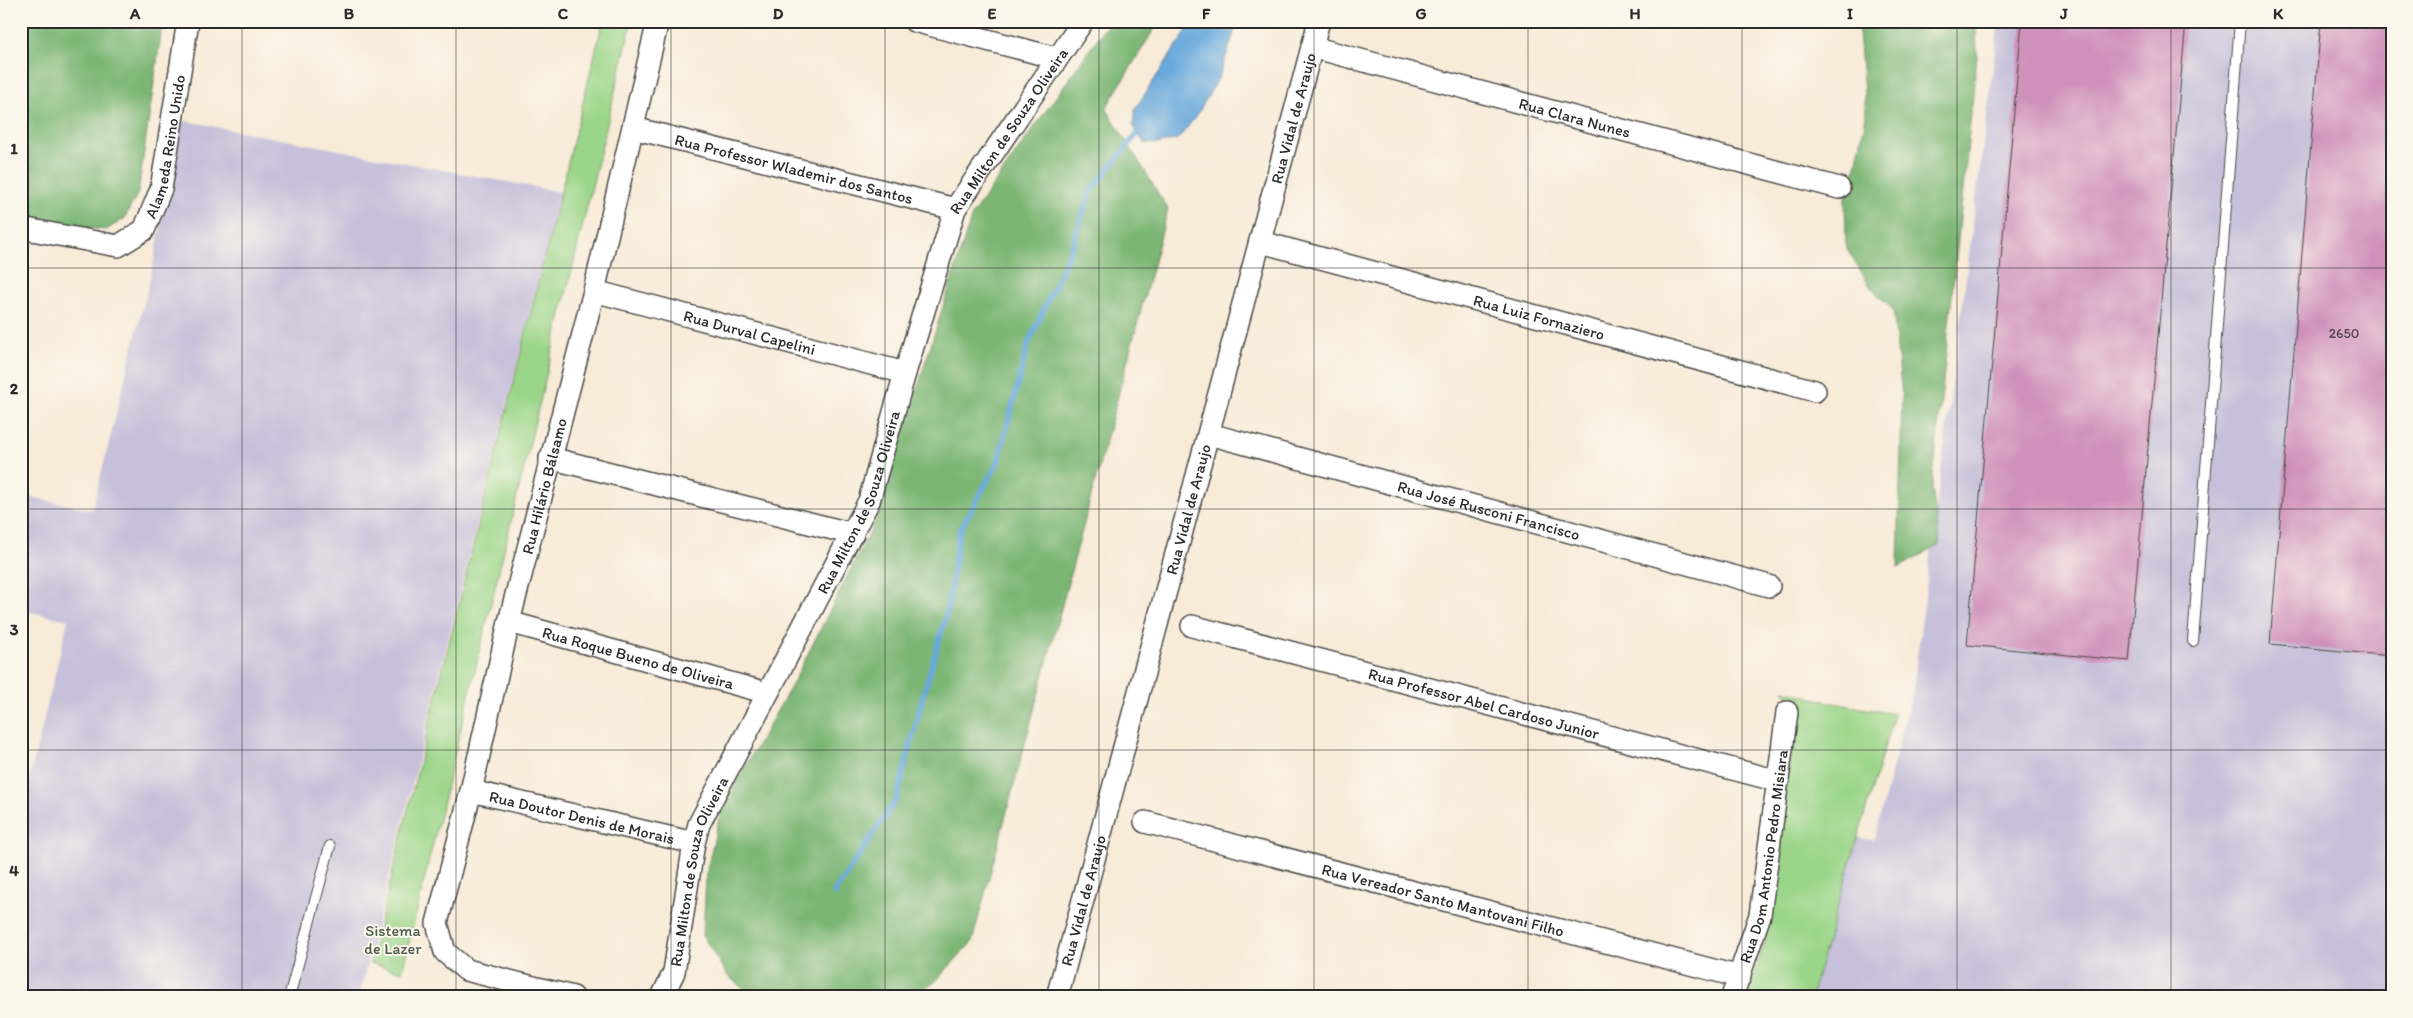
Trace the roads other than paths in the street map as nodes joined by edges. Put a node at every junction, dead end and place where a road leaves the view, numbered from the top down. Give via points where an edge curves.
1 (188, 21) edge
2 (658, 21) edge
3 (914, 21) edge
4 (1083, 21) edge
5 (1319, 21) edge
6 (2240, 21) edge
7 (1312, 47) junction
8 (1056, 58) junction
9 (633, 128) junction
10 (1839, 188) dead end
11 (955, 209) junction
12 (21, 228) edge
13 (1261, 242) junction
14 (594, 291) junction
15 (905, 373) junction
16 (1815, 391) dead end
17 (1209, 434) junction
18 (550, 458) junction
19 (852, 534) junction
20 (1769, 586) dead end
21 (509, 622) junction
22 (1192, 626) dead end
23 (2194, 641) dead end
24 (767, 693) junction
25 (1787, 712) dead end
26 (1778, 781) junction
27 (471, 791) junction
28 (1145, 822) dead end
29 (694, 842) junction
30 (330, 846) dead end
31 (1740, 977) junction
32 (289, 997) edge
33 (573, 997) edge
34 (663, 997) edge
35 (1057, 997) edge
36 (1732, 997) edge

1 - 12 street, Alameda Reino Unido via 161,189 144,230 118,246
2 - 9 street, Rua Hilário Bálsamo
3 - 8 street
4 - 8 street, Rua Milton de Souza Oliveira
5 - 7 street, Rua Vidal de Araujo
6 - 23 lane
7 - 10 street, Rua Clara Nunes
7 - 13 street, Rua Vidal de Araujo
8 - 11 street, Rua Milton de Souza Oliveira
9 - 11 street, Rua Professor Wlademir dos Santos
9 - 14 street, Rua Hilário Bálsamo
11 - 15 street, Rua Milton de Souza Oliveira
13 - 16 street, Rua Luiz Fornaziero
13 - 17 street, Rua Vidal de Araujo
14 - 15 street, Rua Durval Capelini
14 - 18 street, Rua Hilário Bálsamo
15 - 19 street, Rua Milton de Souza Oliveira via 869,501
17 - 20 street, Rua José Rusconi Francisco
17 - 35 street, Rua Vidal de Araujo
18 - 19 street
18 - 21 street, Rua Hilário Bálsamo
19 - 24 street, Rua Milton de Souza Oliveira
21 - 24 street, Rua Roque Bueno de Oliveira
21 - 27 street, Rua Hilário Bálsamo
22 - 26 street, Rua Professor Abel Cardoso Junior
24 - 29 street, Rua Milton de Souza Oliveira via 699,824
25 - 26 street, Rua Dom Antonio Pedro Misiara
26 - 31 street, Rua Dom Antonio Pedro Misiara via 1760,915
27 - 29 street, Rua Doutor Denis de Morais
27 - 33 street, Rua Hilário Bálsamo via 438,923 445,952 466,970
28 - 31 street, Rua Vereador Santo Mantovani Filho
29 - 34 street, Rua Milton de Souza Oliveira via 674,972
30 - 32 lane
31 - 36 street, Rua Dom Antonio Pedro Misiara

